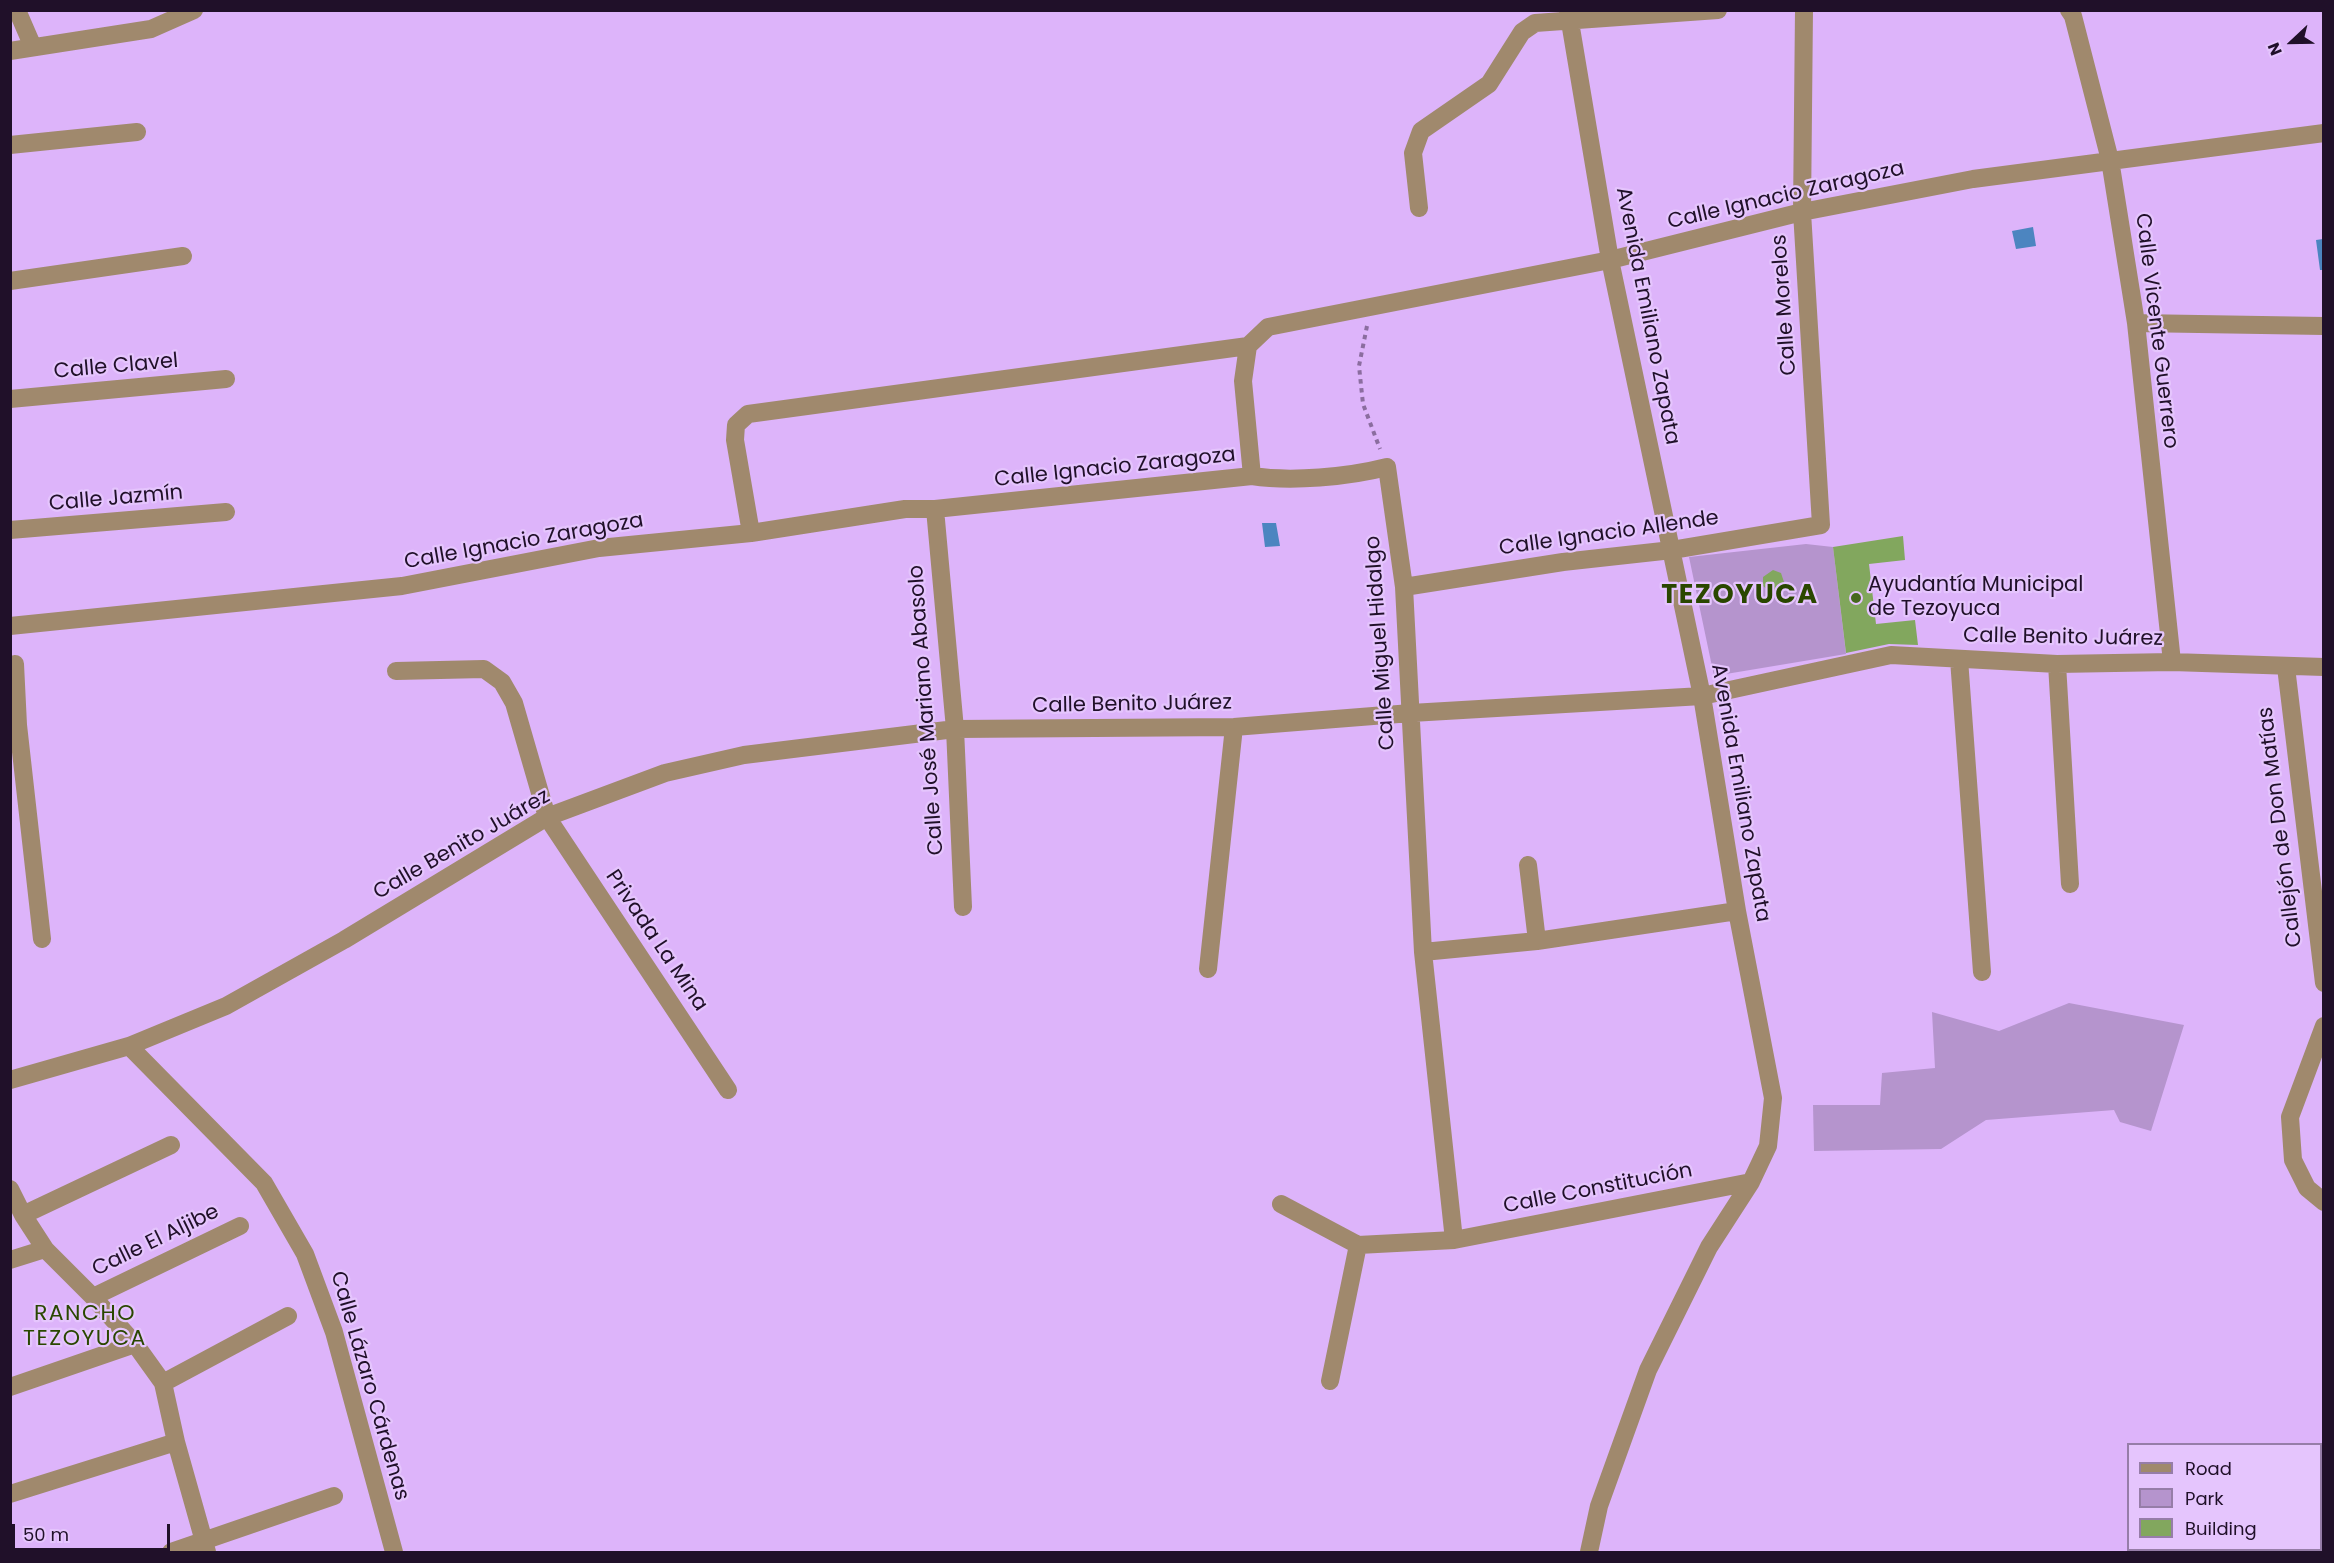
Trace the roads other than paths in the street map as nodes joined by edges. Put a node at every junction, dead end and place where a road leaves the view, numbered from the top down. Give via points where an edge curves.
1 (17, 10) edge
2 (194, 10) edge
3 (1718, 10) edge
4 (1804, 10) edge
5 (2069, 10) edge
6 (1569, 16) edge
7 (33, 47) junction
8 (10, 51) edge
9 (137, 132) dead end
10 (2324, 133) edge
11 (10, 145) edge
12 (2110, 159) junction
13 (1419, 208) dead end
14 (1802, 212) junction
15 (183, 256) dead end
16 (1610, 260) junction
17 (10, 281) edge
18 (2136, 323) junction
19 (2324, 326) edge
20 (1248, 346) junction
21 (226, 379) dead end
22 (10, 399) edge
23 (1252, 476) junction
24 (935, 509) junction
25 (226, 512) dead end
26 (1821, 525) joint
27 (10, 530) edge
28 (751, 533) junction
29 (1672, 550) junction
30 (1404, 587) junction
31 (10, 626) edge
32 (1959, 659) junction
33 (2172, 662) junction
34 (15, 664) dead end
35 (2057, 664) junction
36 (2286, 667) junction
37 (2324, 667) edge
38 (396, 671) dead end
39 (1702, 696) junction
40 (1410, 713) junction
41 (14, 725) edge
42 (1234, 727) junction
43 (955, 729) junction
44 (547, 817) junction
45 (1528, 865) dead end
46 (2070, 884) dead end
47 (963, 907) dead end
48 (1737, 911) junction
49 (42, 939) dead end
50 (1537, 941) junction
51 (1423, 952) junction
52 (1209, 969) dead end
53 (1982, 972) dead end
54 (2324, 983) edge
55 (2324, 1026) edge
56 (129, 1046) junction
57 (10, 1080) edge
58 (728, 1090) dead end
59 (171, 1145) dead end
60 (1751, 1182) junction
61 (10, 1188) edge
62 (2324, 1202) edge
63 (1281, 1204) dead end
64 (23, 1215) junction
65 (240, 1226) dead end
66 (1454, 1240) junction
67 (1359, 1245) junction
68 (45, 1249) junction
69 (10, 1260) edge
70 (93, 1297) junction
71 (288, 1316) dead end
72 (135, 1344) junction
73 (1330, 1381) dead end
74 (163, 1383) junction
75 (10, 1387) edge
76 (176, 1442) junction
77 (10, 1494) edge
78 (334, 1496) dead end
79 (205, 1547) edge
80 (171, 1552) edge
81 (394, 1552) edge
82 (1589, 1552) edge

1 - 7 street
2 - 7 street via 152,29
3 - 6 street
4 - 14 street, Calle Morelos
5 - 12 street, Calle Vicente Guerrero
6 - 13 street via 1535,23 1521,32 1489,84 1421,131 1413,153
6 - 16 street, Avenida Emiliano Zapata
7 - 8 street
9 - 11 street
10 - 12 street, Calle Ignacio Zaragoza
12 - 14 street, Calle Ignacio Zaragoza via 1973,179
12 - 18 street, Calle Vicente Guerrero
14 - 16 street, Calle Ignacio Zaragoza
14 - 26 street, Calle Morelos
15 - 17 street
16 - 20 street, Calle Ignacio Zaragoza via 1268,327
16 - 29 street, Avenida Emiliano Zapata
18 - 19 street
18 - 33 street, Calle Vicente Guerrero
20 - 23 street, Calle Ignacio Zaragoza via 1243,381
20 - 28 street via 748,414 736,425 735,440
21 - 22 street, Calle Clavel
23 - 24 street, Calle Ignacio Zaragoza
23 - 30 street, Calle Miguel Hidalgo via 1273,479 1363,473 1387,467
24 - 28 street, Calle Ignacio Zaragoza via 905,509
24 - 43 street, Calle José Mariano Abasolo
25 - 27 street, Calle Jazmín
26 - 29 street, Calle Ignacio Allende
28 - 31 street, Calle Ignacio Zaragoza via 598,548 402,586
29 - 30 street, Calle Ignacio Allende via 1563,562
29 - 39 street, Avenida Emiliano Zapata
30 - 40 street, Calle Miguel Hidalgo
32 - 35 street, Calle Benito Juárez
32 - 39 street, Calle Benito Juárez via 1891,656
32 - 53 street
33 - 35 street, Calle Benito Juárez
33 - 36 street, Calle Benito Juárez
34 - 41 street
35 - 46 street
36 - 37 street, Calle Benito Juárez
36 - 54 street, Callejón de Don Matías
38 - 44 street, Privada La Mina via 484,669 502,682 514,703
39 - 40 street, Calle Benito Juárez
39 - 48 street, Avenida Emiliano Zapata
40 - 42 street, Calle Benito Juárez
40 - 51 street, Calle Miguel Hidalgo
41 - 49 street
42 - 43 street, Calle Benito Juárez
42 - 52 street
43 - 44 street, Calle Benito Juárez via 744,755 665,773
43 - 47 street, Calle José Mariano Abasolo
44 - 56 street, Calle Benito Juárez via 226,1006
44 - 58 street, Privada La Mina
45 - 50 street
48 - 50 street
48 - 60 street, Avenida Emiliano Zapata via 1773,1098 1768,1146
50 - 51 street
51 - 66 street, Calle Miguel Hidalgo
55 - 62 street via 2290,1117 2293,1160 2307,1188
56 - 57 street, Calle Benito Juárez
56 - 81 street, Calle Lázaro Cárdenas via 264,1183 305,1254 334,1332
59 - 64 street
60 - 66 street, Calle Constitución
60 - 82 street, Avenida Emiliano Zapata via 1709,1247 1648,1370 1599,1506
61 - 64 street
63 - 67 street
64 - 68 street
65 - 70 street, Calle El Aljibe
66 - 67 street, Calle Constitución
67 - 73 street
68 - 69 street
68 - 70 street
70 - 72 street
71 - 74 street
72 - 74 street
72 - 75 street
74 - 76 street
76 - 77 street
76 - 79 street
78 - 79 street
79 - 80 street

